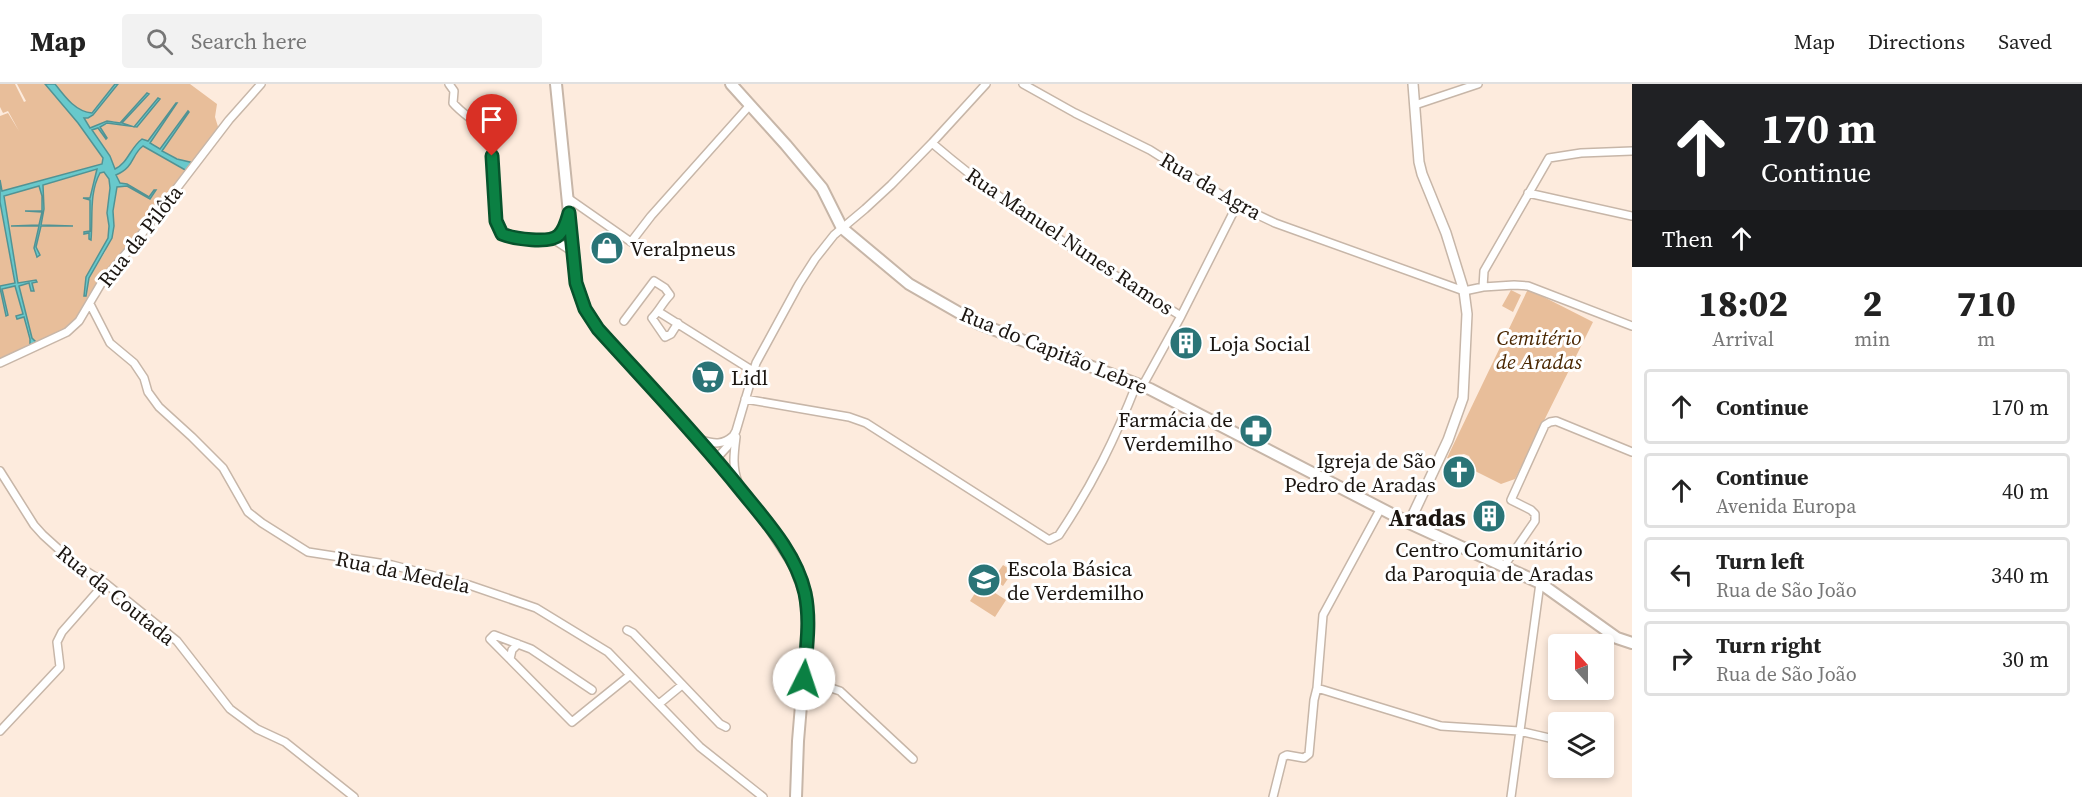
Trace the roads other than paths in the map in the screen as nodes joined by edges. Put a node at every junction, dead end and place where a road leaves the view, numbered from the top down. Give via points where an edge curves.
1 (261, 84) edge
2 (449, 84) edge
3 (556, 84) edge
4 (731, 84) edge
5 (986, 84) edge
6 (1023, 84) edge
7 (1413, 84) edge
8 (1478, 84) edge
9 (750, 105) junction
10 (1415, 105) junction
11 (932, 143) junction
12 (1632, 151) edge
13 (1528, 193) junction
14 (567, 198) junction
15 (1237, 206) junction
16 (569, 213) junction
17 (1632, 216) edge
18 (842, 228) junction
19 (553, 239) junction
20 (573, 252) junction
21 (1460, 277) junction
22 (1442, 282) junction
23 (1483, 287) junction
24 (1464, 291) junction
25 (90, 304) junction
26 (658, 312) junction
27 (1181, 316) junction
28 (624, 321) dead end
29 (678, 323) junction
30 (1632, 326) edge
31 (0, 363) edge
32 (753, 371) junction
33 (1140, 384) junction
34 (745, 399) junction
35 (736, 431) junction
36 (700, 439) junction
37 (734, 451) junction
38 (1632, 452) edge
39 (716, 459) junction
40 (0, 471) edge
41 (741, 490) junction
42 (1381, 508) junction
43 (1408, 523) junction
44 (1504, 566) junction
45 (105, 583) junction
46 (1540, 583) junction
47 (627, 630) dead end
48 (1632, 643) edge
49 (518, 644) junction
50 (510, 659) junction
51 (629, 676) junction
52 (804, 679) junction
53 (682, 685) junction
54 (1317, 688) junction
55 (591, 690) dead end
56 (659, 704) junction
57 (726, 727) dead end
58 (0, 731) edge
59 (1519, 731) junction
60 (1548, 738) edge
61 (913, 759) dead end
62 (354, 797) edge
63 (763, 797) edge
64 (796, 797) edge
65 (1273, 797) edge
66 (1511, 797) edge

1 - 25 street, Rua da Pilôta via 102,282
2 - 19 street via 454,90 453,103 488,136 502,234 517,239
3 - 14 main road
4 - 9 main road, Rua do Capitão Lebre
5 - 11 street
6 - 15 street, Rua da Agra via 1150,150
7 - 10 street
8 - 10 street
9 - 14 street via 631,242
9 - 18 main road, Rua do Capitão Lebre via 822,188
10 - 21 street via 1422,174
11 - 18 street
11 - 27 street, Rua Manuel Nunes Ramos via 1020,212
12 - 13 street via 1549,158
13 - 17 street
13 - 23 street via 1484,271
14 - 16 main road
15 - 22 street, Rua da Agra
15 - 27 street
16 - 19 street via 565,226
16 - 20 main road
18 - 32 street via 799,284
18 - 33 main road, Rua do Capitão Lebre via 909,284 976,323
19 - 20 street
20 - 36 main road via 576,283 585,309 598,329
21 - 22 street
21 - 24 street
22 - 24 street, Rua da Agra
23 - 24 street
23 - 30 street via 1528,286
24 - 43 street via 1467,314 1463,398 1448,440
25 - 31 street, Rua da Pilôta via 80,321 67,332
25 - 51 street, Rua da Medela via 110,343 134,363 159,407 223,468 248,512 262,523 308,552 392,565 536,608 608,652
26 - 28 street via 670,295 654,281
26 - 29 street
26 - 29 street via 652,318 665,337
27 - 33 street
29 - 32 street
32 - 34 street
33 - 34 street via 1096,476 1059,535 1049,540 866,423
33 - 42 main road, Rua do Capitão Lebre
34 - 35 street
35 - 36 street via 722,442 711,444
35 - 37 street
35 - 39 street
36 - 39 main road
37 - 39 street
37 - 41 street via 734,473
38 - 44 street via 1556,421 1545,425 1511,500 1531,510 1535,521
39 - 41 main road
40 - 45 street, Rua da Coutada via 43,535 75,564
41 - 52 main road via 794,564 805,592 808,622
42 - 43 main road, Rua do Capitão Lebre
42 - 54 street via 1323,615
43 - 44 main road, Rua do Capitão Lebre
44 - 46 main road, Rua do Capitão Lebre
45 - 58 street via 62,632 57,642 60,667
45 - 62 street, Rua da Coutada via 177,641 230,709 257,729 285,742
46 - 48 main road, Rua do Capitão Lebre via 1617,638
46 - 59 street
47 - 53 street
49 - 50 street
49 - 50 street via 494,634 490,639
49 - 55 street
50 - 51 street via 572,722
51 - 56 street, Rua da Medela
52 - 61 street via 840,691
52 - 64 main road
53 - 56 street
53 - 57 street
54 - 59 street via 1441,726
54 - 65 street via 1309,754 1304,758 1283,758
56 - 63 street, Rua da Medela via 707,754
59 - 60 street
59 - 66 street

